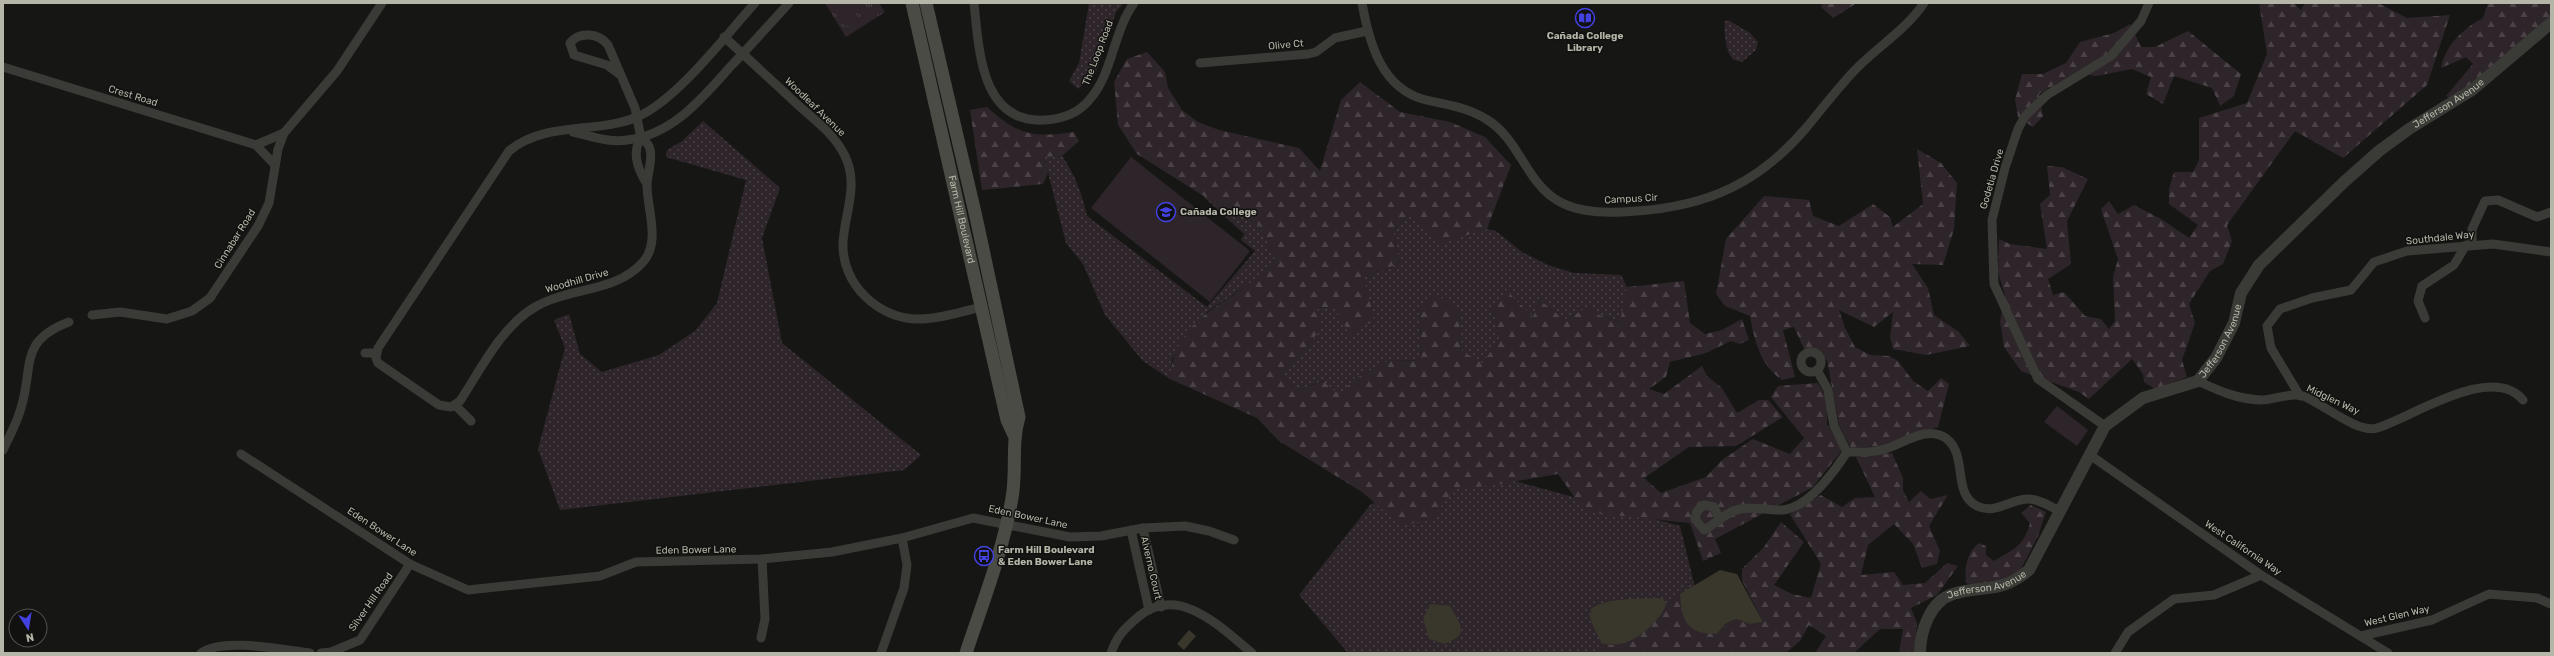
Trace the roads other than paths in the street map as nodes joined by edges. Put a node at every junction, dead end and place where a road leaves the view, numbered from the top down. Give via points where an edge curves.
1 (383, 3) edge
2 (756, 3) edge
3 (789, 3) edge
4 (912, 3) edge
5 (974, 3) edge
6 (1134, 3) edge
7 (1362, 3) edge
8 (1924, 3) edge
9 (2149, 3) edge
10 (926, 4) edge
11 (2551, 23) edge
12 (1367, 31) junction
13 (724, 37) junction
14 (743, 54) junction
15 (1200, 63) dead end
16 (3, 67) edge
17 (620, 74) junction
18 (637, 117) junction
19 (570, 131) junction
20 (284, 133) junction
21 (641, 138) junction
22 (256, 145) junction
23 (275, 165) junction
24 (647, 184) junction
25 (2551, 212) edge
26 (2469, 245) junction
27 (2551, 252) edge
28 (982, 307) junction
29 (92, 315) dead end
30 (2425, 318) dead end
31 (69, 322) dead end
32 (365, 353) dead end
33 (376, 353) junction
34 (1817, 370) dead end
35 (2198, 381) junction
36 (2300, 396) junction
37 (2523, 400) dead end
38 (456, 405) junction
39 (471, 421) dead end
40 (2105, 426) junction
41 (1014, 435) junction
42 (3, 450) edge
43 (1847, 452) junction
44 (241, 454) dead end
45 (2090, 455) junction
46 (2059, 511) junction
47 (1719, 518) dead end
48 (1007, 524) junction
49 (1143, 528) junction
50 (1131, 530) junction
51 (902, 538) junction
52 (1234, 540) dead end
53 (762, 559) junction
54 (410, 564) junction
55 (2261, 574) junction
56 (2551, 604) edge
57 (1161, 607) junction
58 (1149, 610) junction
59 (2361, 636) junction
60 (761, 638) dead end
61 (201, 653) edge
62 (310, 653) edge
63 (321, 653) edge
64 (881, 653) edge
65 (966, 653) edge
66 (1111, 653) edge
67 (1252, 653) edge
68 (1920, 653) edge
69 (2114, 653) edge
70 (2388, 653) edge

1 - 20 street, Cinnabar Road via 337,71
2 - 13 street
3 - 14 street
4 - 28 main road, Farm Hill Boulevard
5 - 6 street, The Loop Road via 982,64 988,86 1009,110 1039,121 1067,116 1080,109 1090,99 1103,76 1118,32
7 - 12 street, Campus Cir
8 - 12 street, Campus Cir via 1904,28 1871,53 1838,88 1795,141 1756,175 1724,193 1696,202 1629,212 1584,210 1550,196 1534,178 1505,134 1488,120 1460,107 1424,99 1388,76 1375,55
9 - 40 street, Godetia Drive via 2141,21 2111,56 2047,95 2025,116 2005,168 1992,220 1994,284 2038,378
10 - 41 main road, Farm Hill Boulevard via 1019,417
11 - 35 street, Jefferson Avenue via 2472,90 2379,151 2259,266 2241,293 2234,323 2220,351
12 - 15 street, Olive Ct via 1335,38 1316,52 1308,54
13 - 14 street, Woodleaf Avenue
13 - 18 street via 663,103
14 - 21 street via 686,114
14 - 28 street, Woodleaf Avenue via 828,132 845,155 850,168 852,193 844,232 844,257 853,281 862,295 876,306 905,318 934,317
16 - 22 street, Crest Road
17 - 17 street via 605,41 584,34 574,38 570,44 574,55 606,65
17 - 18 street
18 - 19 street
18 - 21 street
19 - 21 street via 615,141
19 - 33 street via 530,137 509,151
20 - 22 street
20 - 23 street, Cinnabar Road
21 - 24 street, Woodhill Drive via 635,151 639,168
21 - 24 street, Woodhill Drive via 650,148 651,166
22 - 23 street, Crest Road
23 - 29 street, Cinnabar Road via 269,204 258,226 210,298 192,311 167,319 120,312
24 - 38 street, Woodhill Drive via 652,244 644,262 621,279 552,298 521,317 499,342
25 - 26 street via 2537,216 2498,200 2485,201 2472,229
26 - 27 street, Southdale Way via 2492,244
26 - 30 street via 2454,265 2422,286 2418,301
26 - 36 street, Southdale Way via 2407,251 2374,262 2351,290 2312,298 2280,309 2266,326 2271,348
28 - 41 main road, Farm Hill Boulevard via 1007,420
31 - 42 street via 42,337 32,351 22,408
32 - 33 street
33 - 38 street via 378,363 439,405
34 - 43 street via 1828,390 1834,426
35 - 36 street, Midglen Way via 2230,396 2261,400
35 - 40 street, Jefferson Avenue via 2143,398
36 - 37 street, Midglen Way via 2349,421 2375,429 2465,392 2496,388 2518,394
38 - 39 street
40 - 45 street, Jefferson Avenue
41 - 48 main road, Farm Hill Boulevard via 1014,481
43 - 46 street via 1882,450 1932,433 1942,436 1952,445 1958,459 1963,487 1970,501 1976,506 1991,509 2028,499
43 - 47 street via 1815,492 1795,505 1785,510 1741,509
44 - 54 street, Eden Bower Lane
45 - 46 street, Jefferson Avenue
45 - 55 street, West California Way
46 - 68 street, Jefferson Avenue via 2029,570 2018,579 1991,590 1952,594 1936,606 1925,624
48 - 50 street, Eden Bower Lane via 1070,537 1101,536
48 - 51 street, Eden Bower Lane via 973,518
48 - 65 main road, Farm Hill Boulevard
49 - 50 street, Eden Bower Lane
49 - 52 street, Eden Bower Lane via 1185,526
49 - 57 street, Alverno Court
50 - 58 street, Alverno Court
51 - 53 street, Eden Bower Lane via 832,552
51 - 64 street via 907,565 904,588
53 - 54 street, Eden Bower Lane via 636,562 600,576 468,590
53 - 60 street via 765,619
54 - 63 street, Silver Hill Road via 360,640 331,652
55 - 59 street, West California Way
55 - 69 street via 2214,595 2174,599 2128,632
56 - 59 street, West Glen Way via 2537,598 2489,594 2432,620
57 - 58 street, Alverno Court
57 - 67 street, Alverno Court via 1173,605 1203,614
58 - 66 street, Alverno Court via 1124,628
59 - 70 street, West California Way
61 - 62 street via 218,646

